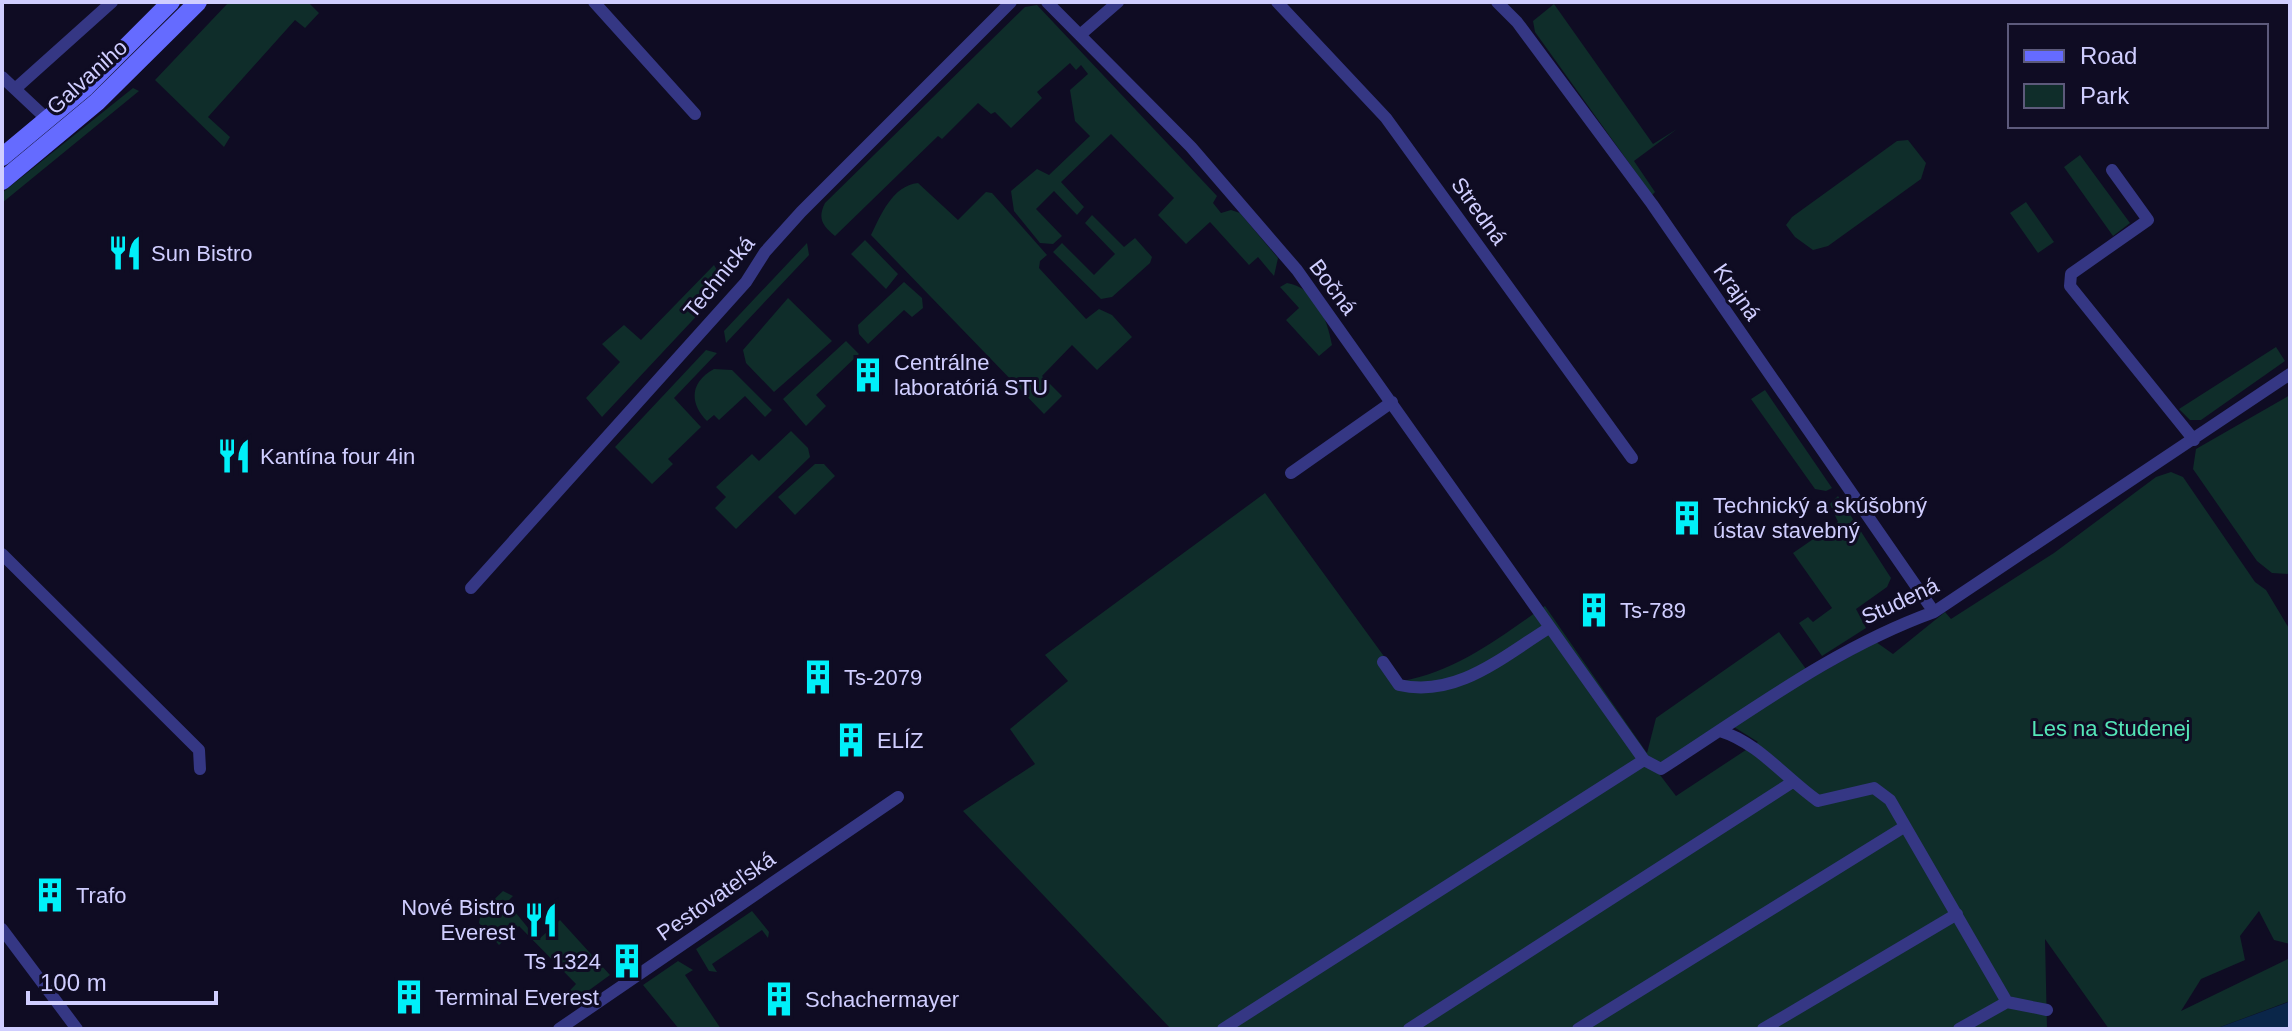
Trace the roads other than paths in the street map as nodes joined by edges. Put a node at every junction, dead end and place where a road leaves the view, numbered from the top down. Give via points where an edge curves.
1 (112, 2) edge
2 (171, 2) edge
3 (198, 2) edge
4 (594, 2) edge
5 (1011, 2) edge
6 (1047, 2) edge
7 (1118, 2) edge
8 (1277, 2) edge
9 (1497, 2) edge
10 (1080, 35) junction
11 (2, 77) edge
12 (15, 89) junction
13 (695, 114) dead end
14 (48, 120) junction
15 (2, 157) edge
16 (2112, 170) dead end
17 (2, 181) edge
18 (2290, 374) edge
19 (2290, 383) edge
20 (2260, 396) junction
21 (1392, 402) junction
22 (2194, 440) junction
23 (1632, 458) dead end
24 (1291, 473) dead end
25 (2, 554) edge
26 (471, 588) dead end
27 (1934, 612) junction
28 (1549, 628) junction
29 (1383, 662) dead end
30 (1720, 731) junction
31 (1644, 760) junction
32 (200, 769) dead end
33 (1661, 769) joint
34 (1791, 783) junction
35 (898, 797) dead end
36 (1904, 827) junction
37 (1957, 914) junction
38 (2, 929) edge
39 (2007, 1002) junction
40 (2047, 1010) dead end
41 (77, 1029) edge
42 (559, 1029) edge
43 (1223, 1029) edge
44 (1409, 1029) edge
45 (1578, 1029) edge
46 (1763, 1029) edge
47 (1959, 1029) edge

1 - 12 street
2 - 14 main road, Galvaniho
3 - 17 main road, Galvaniho via 97,102
4 - 13 street
5 - 26 street, Technická via 801,212 746,282
6 - 10 street, Bočná
7 - 10 street
8 - 23 street, Stredná via 1386,118
9 - 27 street, Krajná via 1625,166
10 - 21 street, Bočná via 1191,147 1297,270
11 - 12 street, Galvaniho
12 - 14 street, Galvaniho
14 - 15 main road, Galvaniho
16 - 22 street via 2148,220 2071,274 2070,286
18 - 20 street, Studená
19 - 20 street, Studená
20 - 22 street, Studená
21 - 24 street
21 - 28 street, Bočná
22 - 27 street, Studená
25 - 32 street via 199,750
27 - 30 street, Studená via 1832,657
28 - 29 street via 1445,687 1399,685
28 - 31 street, Bočná
30 - 33 street, Studená
30 - 34 street via 1753,746
31 - 33 street, Bočná
31 - 43 street
34 - 36 street via 1818,801 1874,788 1890,800
34 - 44 street
35 - 42 street, Pestovateľská
36 - 37 street
36 - 45 street
37 - 39 street
37 - 46 street
38 - 41 street
39 - 40 street
39 - 47 street

